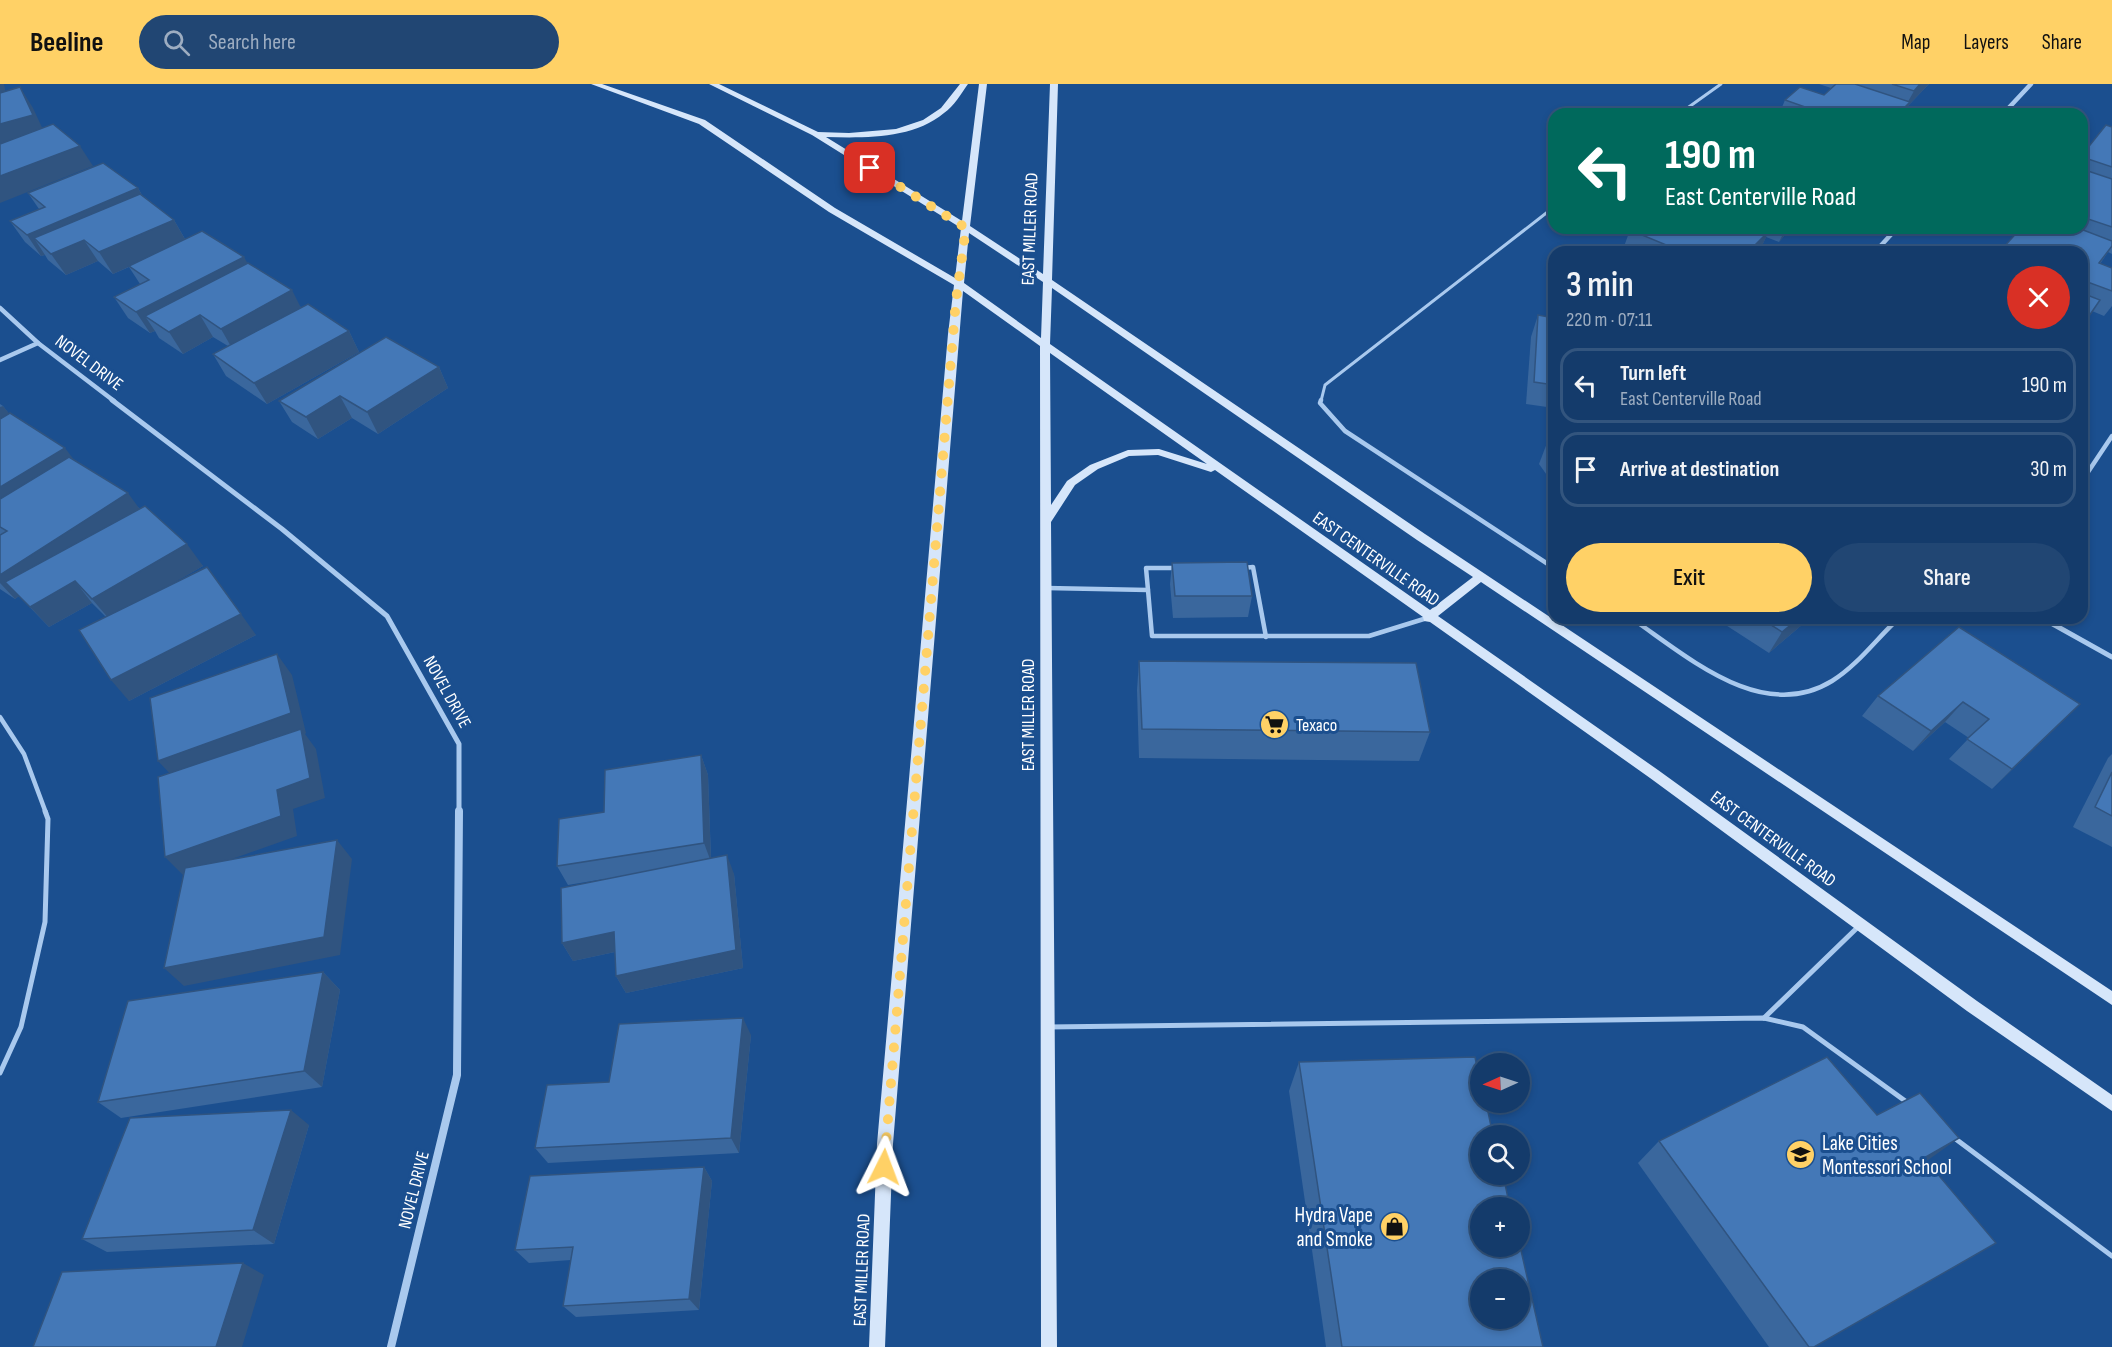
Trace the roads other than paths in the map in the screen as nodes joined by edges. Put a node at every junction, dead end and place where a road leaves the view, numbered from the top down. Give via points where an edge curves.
1 (595, 84) edge
2 (713, 84) edge
3 (964, 84) edge
4 (983, 84) edge
5 (1054, 84) edge
6 (1721, 84) edge
7 (2031, 84) edge
8 (1687, 108) edge
9 (2009, 108) edge
10 (814, 134) junction
11 (1548, 212) edge
12 (966, 228) junction
13 (1892, 234) edge
14 (1880, 246) edge
15 (1046, 279) junction
16 (957, 283) junction
17 (0, 308) edge
18 (38, 343) junction
19 (1045, 347) junction
20 (0, 360) edge
21 (2112, 436) edge
22 (2088, 472) edge
23 (1223, 473) junction
24 (1046, 522) junction
25 (1548, 564) edge
26 (1182, 568) edge
27 (1241, 568) edge
28 (1480, 577) junction
29 (1046, 588) junction
30 (1148, 590) junction
31 (1428, 618) junction
32 (1548, 622) edge
33 (1550, 624) edge
34 (1640, 624) edge
35 (1893, 624) edge
36 (2053, 624) edge
37 (1266, 637) junction
38 (2112, 657) edge
39 (0, 717) edge
40 (1860, 924) junction
41 (2112, 999) edge
42 (1764, 1018) junction
43 (1046, 1027) junction
44 (0, 1073) edge
45 (2112, 1104) edge
46 (1918, 1111) edge
47 (1947, 1132) edge
48 (2112, 1256) edge
49 (391, 1347) edge
50 (877, 1347) edge
51 (1049, 1347) edge

1 - 16 main road, EAST CENTERVILLE ROAD via 702,122 832,210
2 - 10 main road
3 - 10 main road via 941,112 917,125 886,134
4 - 12 main road, EAST MILLER ROAD
5 - 15 main road, EAST MILLER ROAD
6 - 8 lane
7 - 9 street
10 - 12 main road
11 - 25 lane via 1325,385 1320,403 1345,431
12 - 15 main road
12 - 16 main road, EAST MILLER ROAD
13 - 14 street
15 - 19 main road, EAST MILLER ROAD
15 - 28 main road
16 - 19 main road, EAST CENTERVILLE ROAD
16 - 50 main road, EAST MILLER ROAD via 885,1144
17 - 18 street, NOVEL DRIVE
18 - 20 street
18 - 49 street, NOVEL DRIVE via 282,529 387,616 459,744 457,1075
19 - 23 main road, EAST CENTERVILLE ROAD
19 - 24 main road, EAST MILLER ROAD
21 - 22 lane
23 - 24 main road via 1159,452 1128,453 1094,467 1071,483
23 - 31 main road, EAST CENTERVILLE ROAD
24 - 29 main road, EAST MILLER ROAD
26 - 30 lane via 1146,568
27 - 37 lane via 1253,567
28 - 31 main road
28 - 32 main road
29 - 30 lane
29 - 43 main road, EAST MILLER ROAD
30 - 37 lane via 1152,636
31 - 37 lane via 1369,636
31 - 40 main road, EAST CENTERVILLE ROAD
33 - 41 main road
34 - 35 lane via 1735,686 1773,696 1807,692 1831,681
36 - 38 street
39 - 44 lane via 24,754 48,819 45,922 21,1028
40 - 42 lane
40 - 45 main road, EAST CENTERVILLE ROAD
42 - 43 lane
42 - 46 lane via 1803,1027
43 - 51 main road, EAST MILLER ROAD
47 - 48 lane

